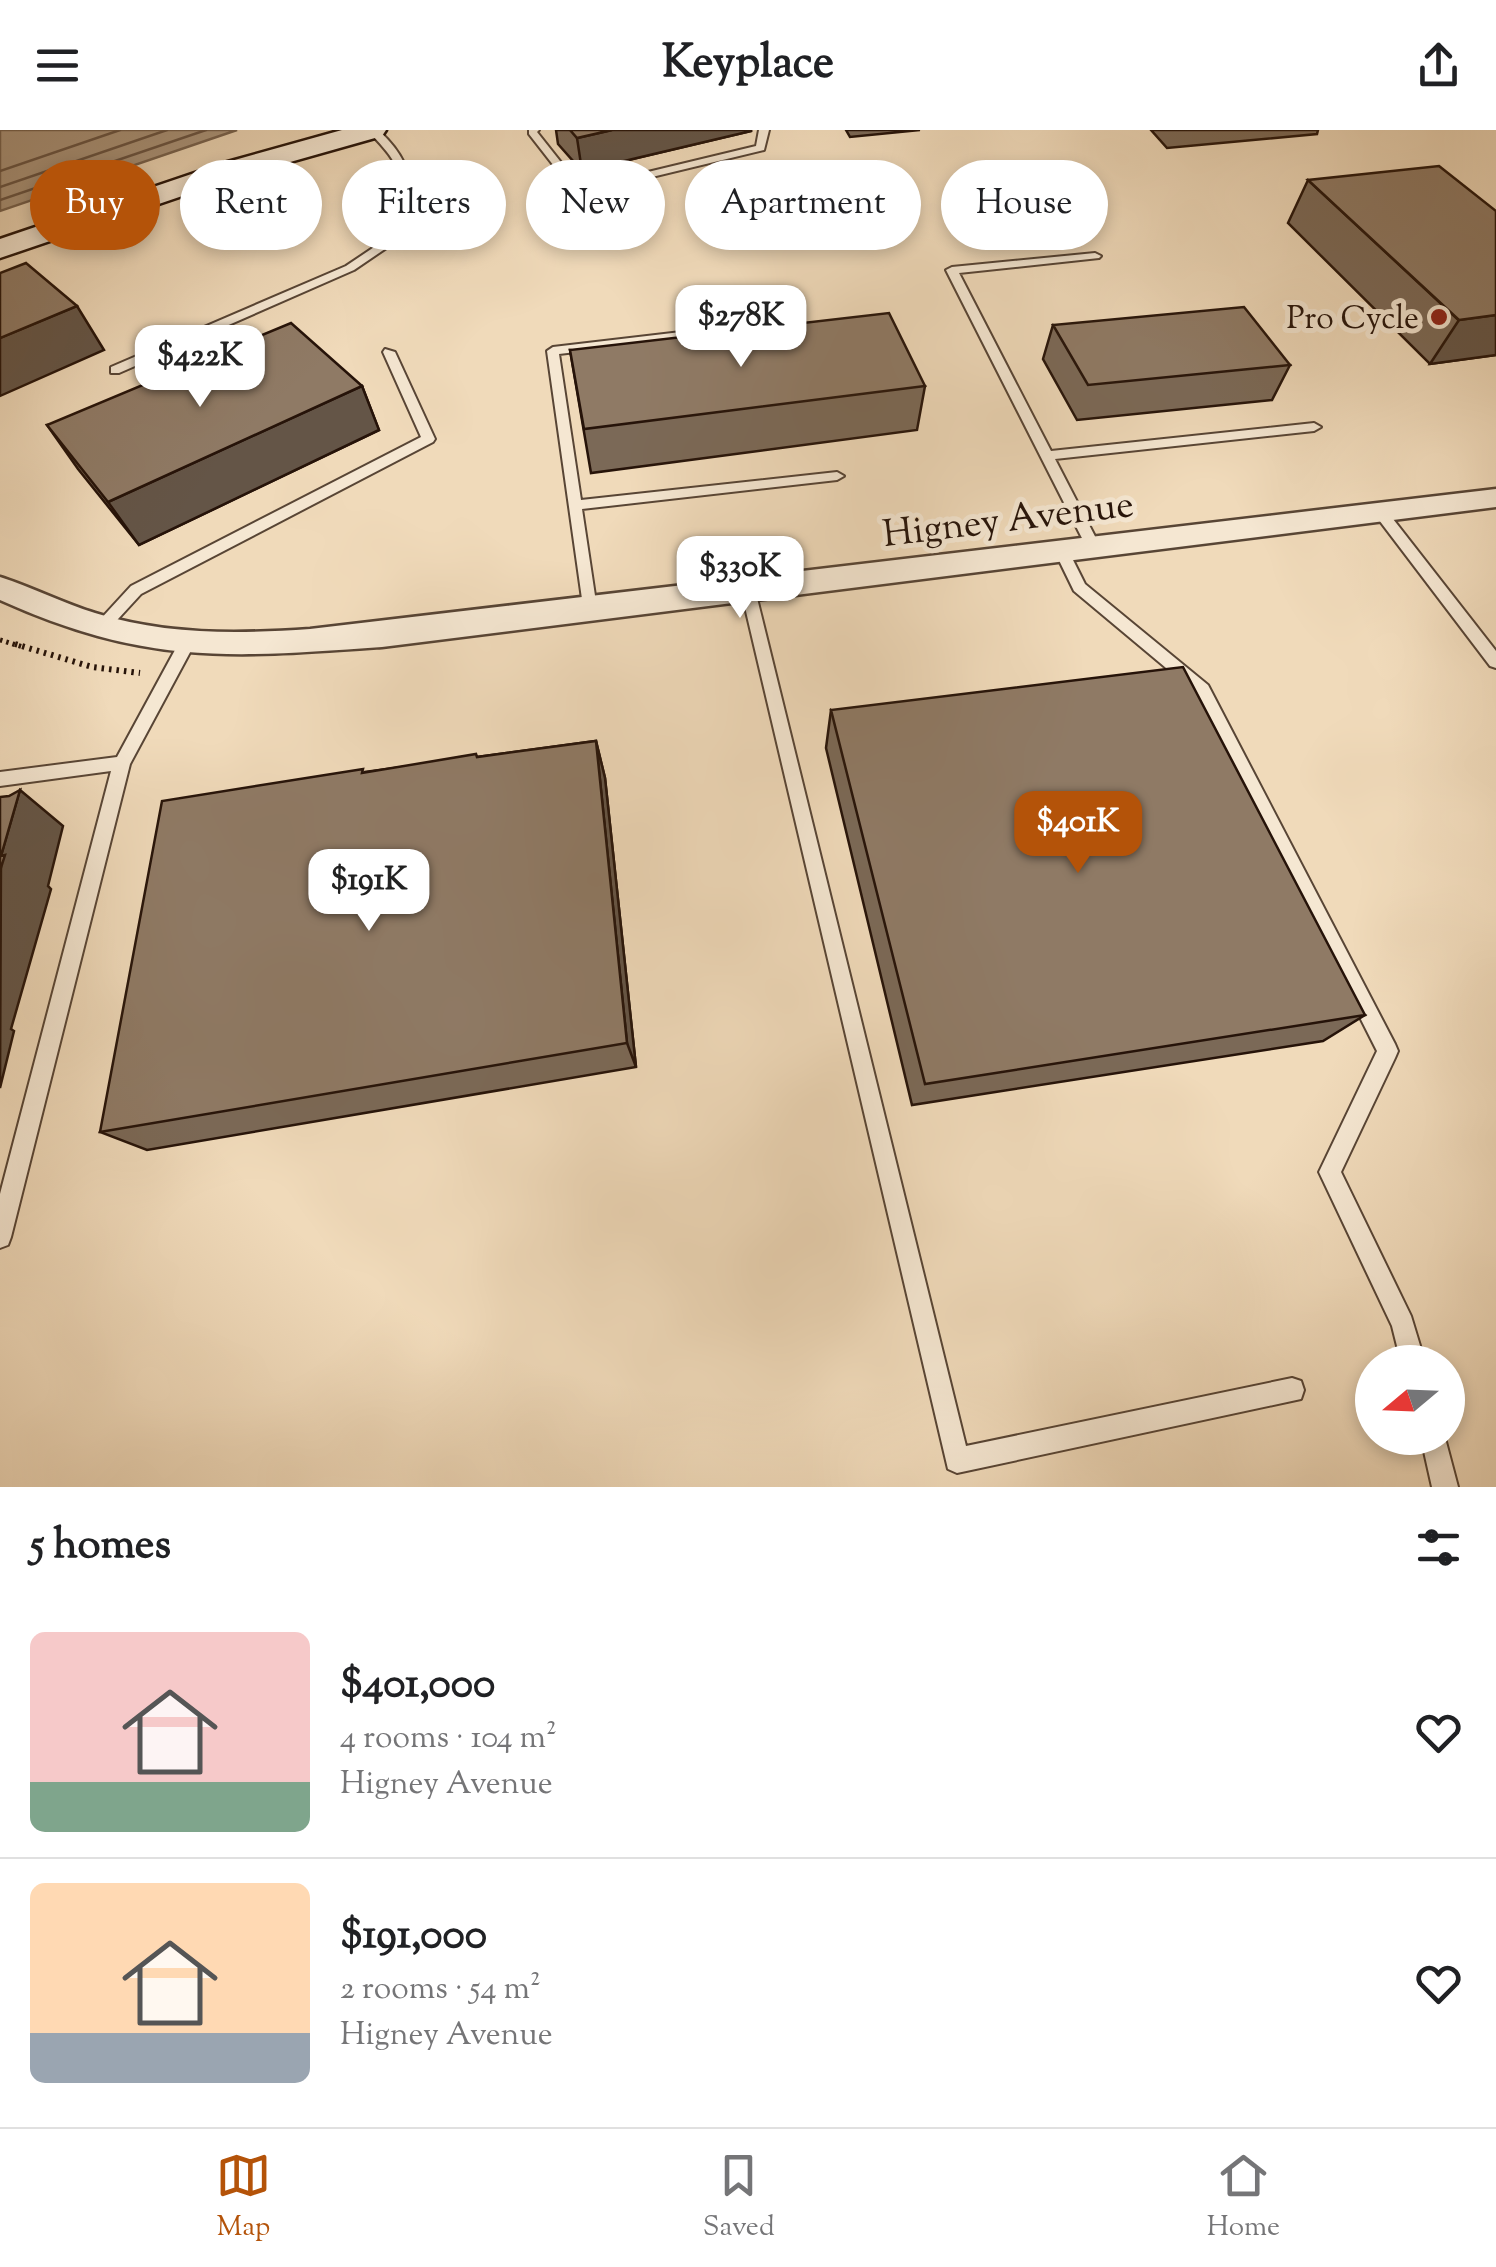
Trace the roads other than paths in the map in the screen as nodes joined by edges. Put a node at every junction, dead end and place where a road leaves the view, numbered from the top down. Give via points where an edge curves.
1 (372, 130) edge
2 (534, 130) edge
3 (764, 130) edge
4 (0, 250) edge
5 (1095, 256) dead end
6 (766, 326) edge
7 (388, 352) dead end
8 (115, 370) dead end
9 (1314, 427) dead end
10 (1047, 456) junction
11 (837, 476) dead end
12 (1496, 498) edge
13 (574, 505) junction
14 (1381, 512) junction
15 (1094, 548) junction
16 (1062, 552) junction
17 (0, 588) edge
18 (748, 590) junction
19 (589, 610) junction
20 (102, 627) junction
21 (187, 644) junction
22 (1496, 662) edge
23 (122, 763) junction
24 (0, 779) edge
25 (0, 1236) edge
26 (1409, 1345) edge
27 (1292, 1390) dead end
28 (1437, 1455) edge
29 (1446, 1487) edge

1 - 4 street via 234,169
1 - 8 lane via 396,149 410,190 402,232 350,268
2 - 3 lane via 572,182 598,187 761,148
5 - 10 lane via 952,270
6 - 13 lane via 553,351
7 - 20 lane via 428,439 136,590
9 - 10 lane
10 - 15 lane
11 - 13 lane
12 - 14 street, Higney Avenue
13 - 19 lane
14 - 15 street, Higney Avenue
14 - 22 lane
15 - 16 street, Higney Avenue
16 - 18 street, Higney Avenue
16 - 26 lane via 1079,586 1202,690 1388,1051 1330,1172
17 - 20 street, Higney Avenue
18 - 19 street, Higney Avenue
18 - 27 lane via 957,1460
19 - 21 street, Higney Avenue via 382,634
20 - 21 street, Higney Avenue
21 - 23 lane
23 - 24 lane
23 - 25 lane
28 - 29 lane

